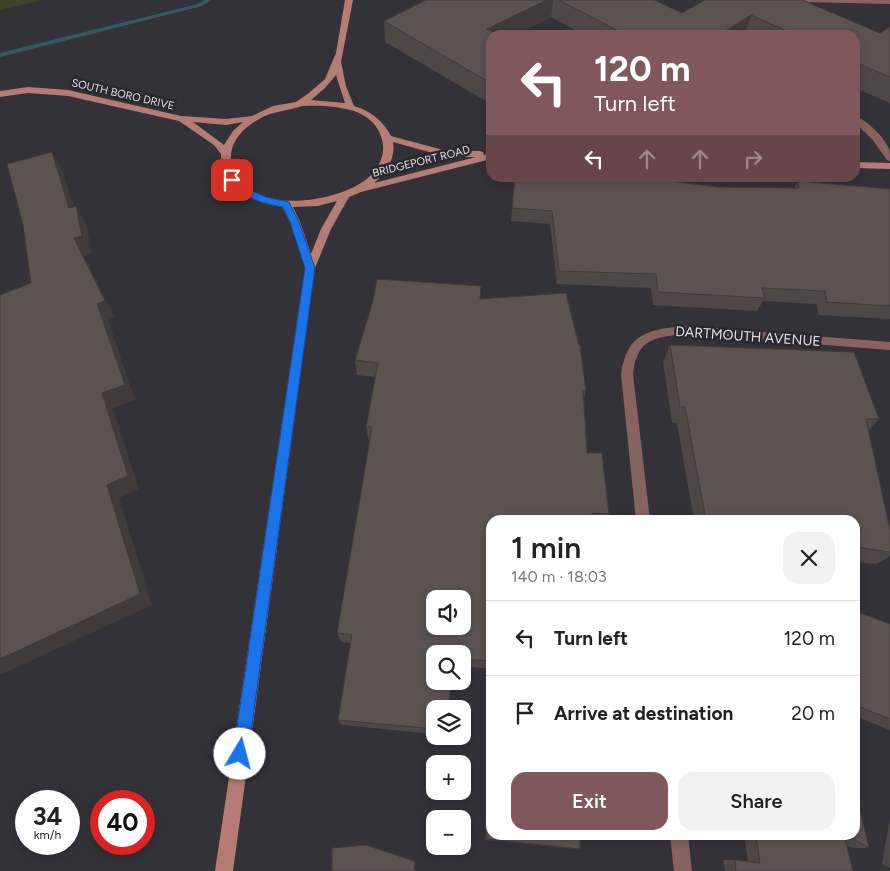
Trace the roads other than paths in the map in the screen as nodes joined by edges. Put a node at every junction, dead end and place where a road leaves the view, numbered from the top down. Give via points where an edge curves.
1 (349, 0) edge
2 (802, 0) edge
3 (890, 2) edge
4 (337, 61) junction
5 (0, 94) edge
6 (301, 103) junction
7 (351, 108) junction
8 (255, 117) junction
9 (181, 119) junction
10 (860, 122) edge
11 (388, 138) junction
12 (226, 152) junction
13 (486, 156) edge
14 (486, 157) edge
15 (890, 158) edge
16 (860, 165) edge
17 (890, 166) edge
18 (357, 190) junction
19 (344, 197) junction
20 (286, 204) junction
21 (310, 268) junction
22 (890, 346) edge
23 (642, 515) edge
24 (679, 840) edge
25 (224, 871) edge
26 (683, 871) edge

1 - 4 main road
2 - 3 street
4 - 6 main road via 329,79
4 - 7 main road
5 - 9 main road, SOUTH BORO DRIVE via 28,90 68,93
6 - 7 main road via 322,102
6 - 8 main road
7 - 11 main road via 368,115
8 - 9 main road, SOUTH BORO DRIVE via 226,122
8 - 12 main road via 230,140
9 - 12 main road, SOUTH BORO DRIVE
10 - 15 street via 880,142
11 - 13 main road, BRIDGEPORT ROAD via 447,154
11 - 18 main road via 389,152 380,172
12 - 20 main road via 225,166 238,186 264,200
14 - 18 main road, BRIDGEPORT ROAD
16 - 17 main road
18 - 19 main road
19 - 20 main road via 315,204
19 - 21 main road
20 - 21 main road
21 - 25 main road
22 - 23 street, DARTMOUTH AVENUE via 687,330 663,332 643,339 631,354 627,374
24 - 26 street

